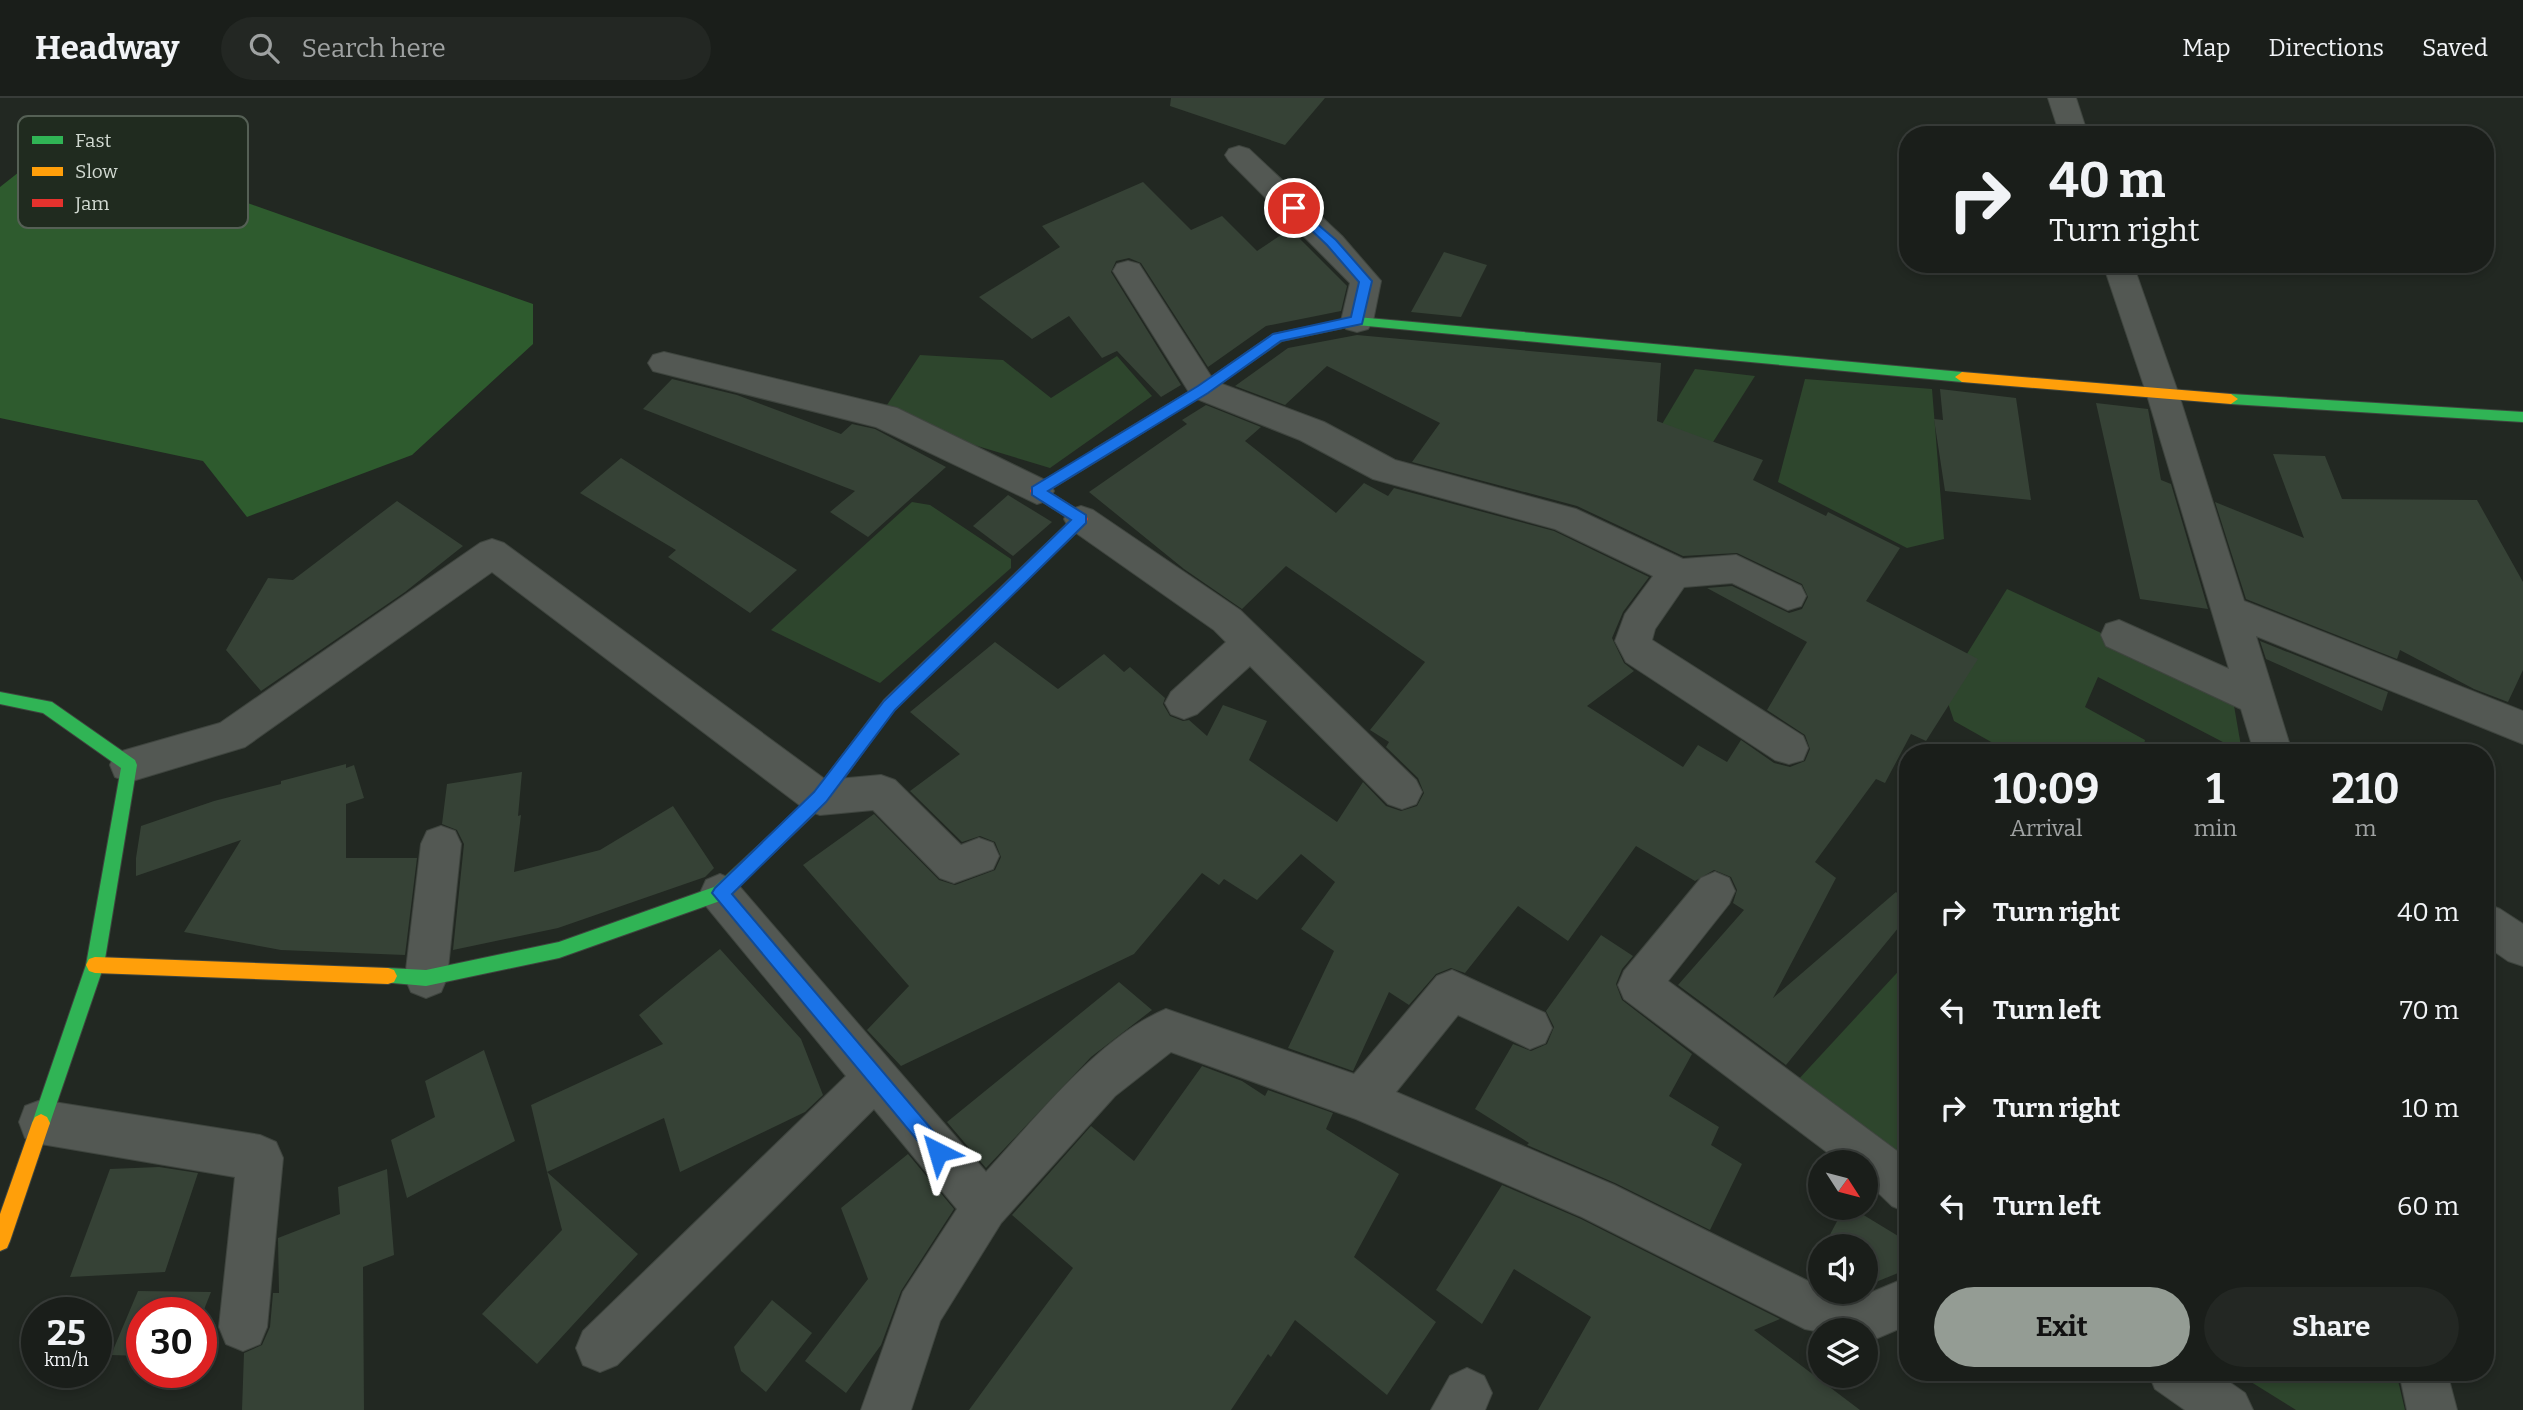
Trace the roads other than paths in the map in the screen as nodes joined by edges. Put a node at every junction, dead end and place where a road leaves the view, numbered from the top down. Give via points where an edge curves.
1 (2062, 98) edge
2 (2071, 126) edge
3 (1239, 155) dead end
4 (1128, 271) dead end
5 (2121, 273) edge
6 (1357, 321) junction
7 (664, 363) dead end
8 (1203, 389) junction
9 (2163, 395) junction
10 (2523, 417) edge
11 (1037, 491) junction
12 (1081, 519) junction
13 (1676, 571) junction
14 (1788, 596) dead end
15 (2229, 610) junction
16 (2119, 635) dead end
17 (1250, 643) junction
18 (0, 698) edge
19 (2256, 699) junction
20 (1184, 703) dead end
21 (2523, 727) edge
22 (2270, 744) edge
23 (1789, 748) dead end
24 (129, 765) junction
25 (1402, 792) dead end
26 (820, 797) junction
27 (441, 844) dead end
28 (979, 856) dead end
29 (1715, 891) dead end
30 (720, 893) junction
31 (2494, 928) edge
32 (2523, 947) edge
33 (95, 965) junction
34 (426, 978) junction
35 (1530, 1028) dead end
36 (875, 1078) junction
37 (1362, 1099) junction
38 (41, 1122) junction
39 (1899, 1182) edge
40 (985, 1207) junction
41 (0, 1241) edge
42 (1899, 1305) edge
43 (243, 1327) dead end
44 (600, 1348) dead end
45 (2185, 1381) edge
46 (2425, 1381) edge
47 (886, 1410) edge
48 (2228, 1410) edge
49 (2432, 1410) edge

1 - 2 street
3 - 6 street via 1366,281
4 - 8 street
5 - 9 street
6 - 8 street via 1278,337
6 - 9 street
7 - 11 street via 885,417
8 - 11 street
8 - 13 street via 1312,431 1385,470 1564,518
9 - 10 street
9 - 15 street
11 - 12 street
12 - 17 street via 1227,620
12 - 26 street via 889,705
13 - 14 street via 1736,569
13 - 23 street via 1638,624 1633,641 1639,652
15 - 19 street
15 - 21 street
16 - 19 street
17 - 20 street
17 - 25 street
18 - 24 street via 47,707
19 - 22 street
24 - 26 street via 231,736 492,553
24 - 33 street
26 - 28 street via 881,792 954,865
26 - 30 street
27 - 34 street
29 - 39 street via 1639,985
30 - 34 street via 559,950
30 - 36 street
31 - 32 street
33 - 34 street
33 - 38 street
35 - 37 street via 1452,990
36 - 40 street
36 - 44 street
37 - 40 street via 1166,1030 1099,1081
37 - 42 street via 1598,1201 1805,1305 1865,1319
38 - 41 street
38 - 43 street via 260,1157
40 - 47 street via 920,1309
45 - 48 street
46 - 49 street

